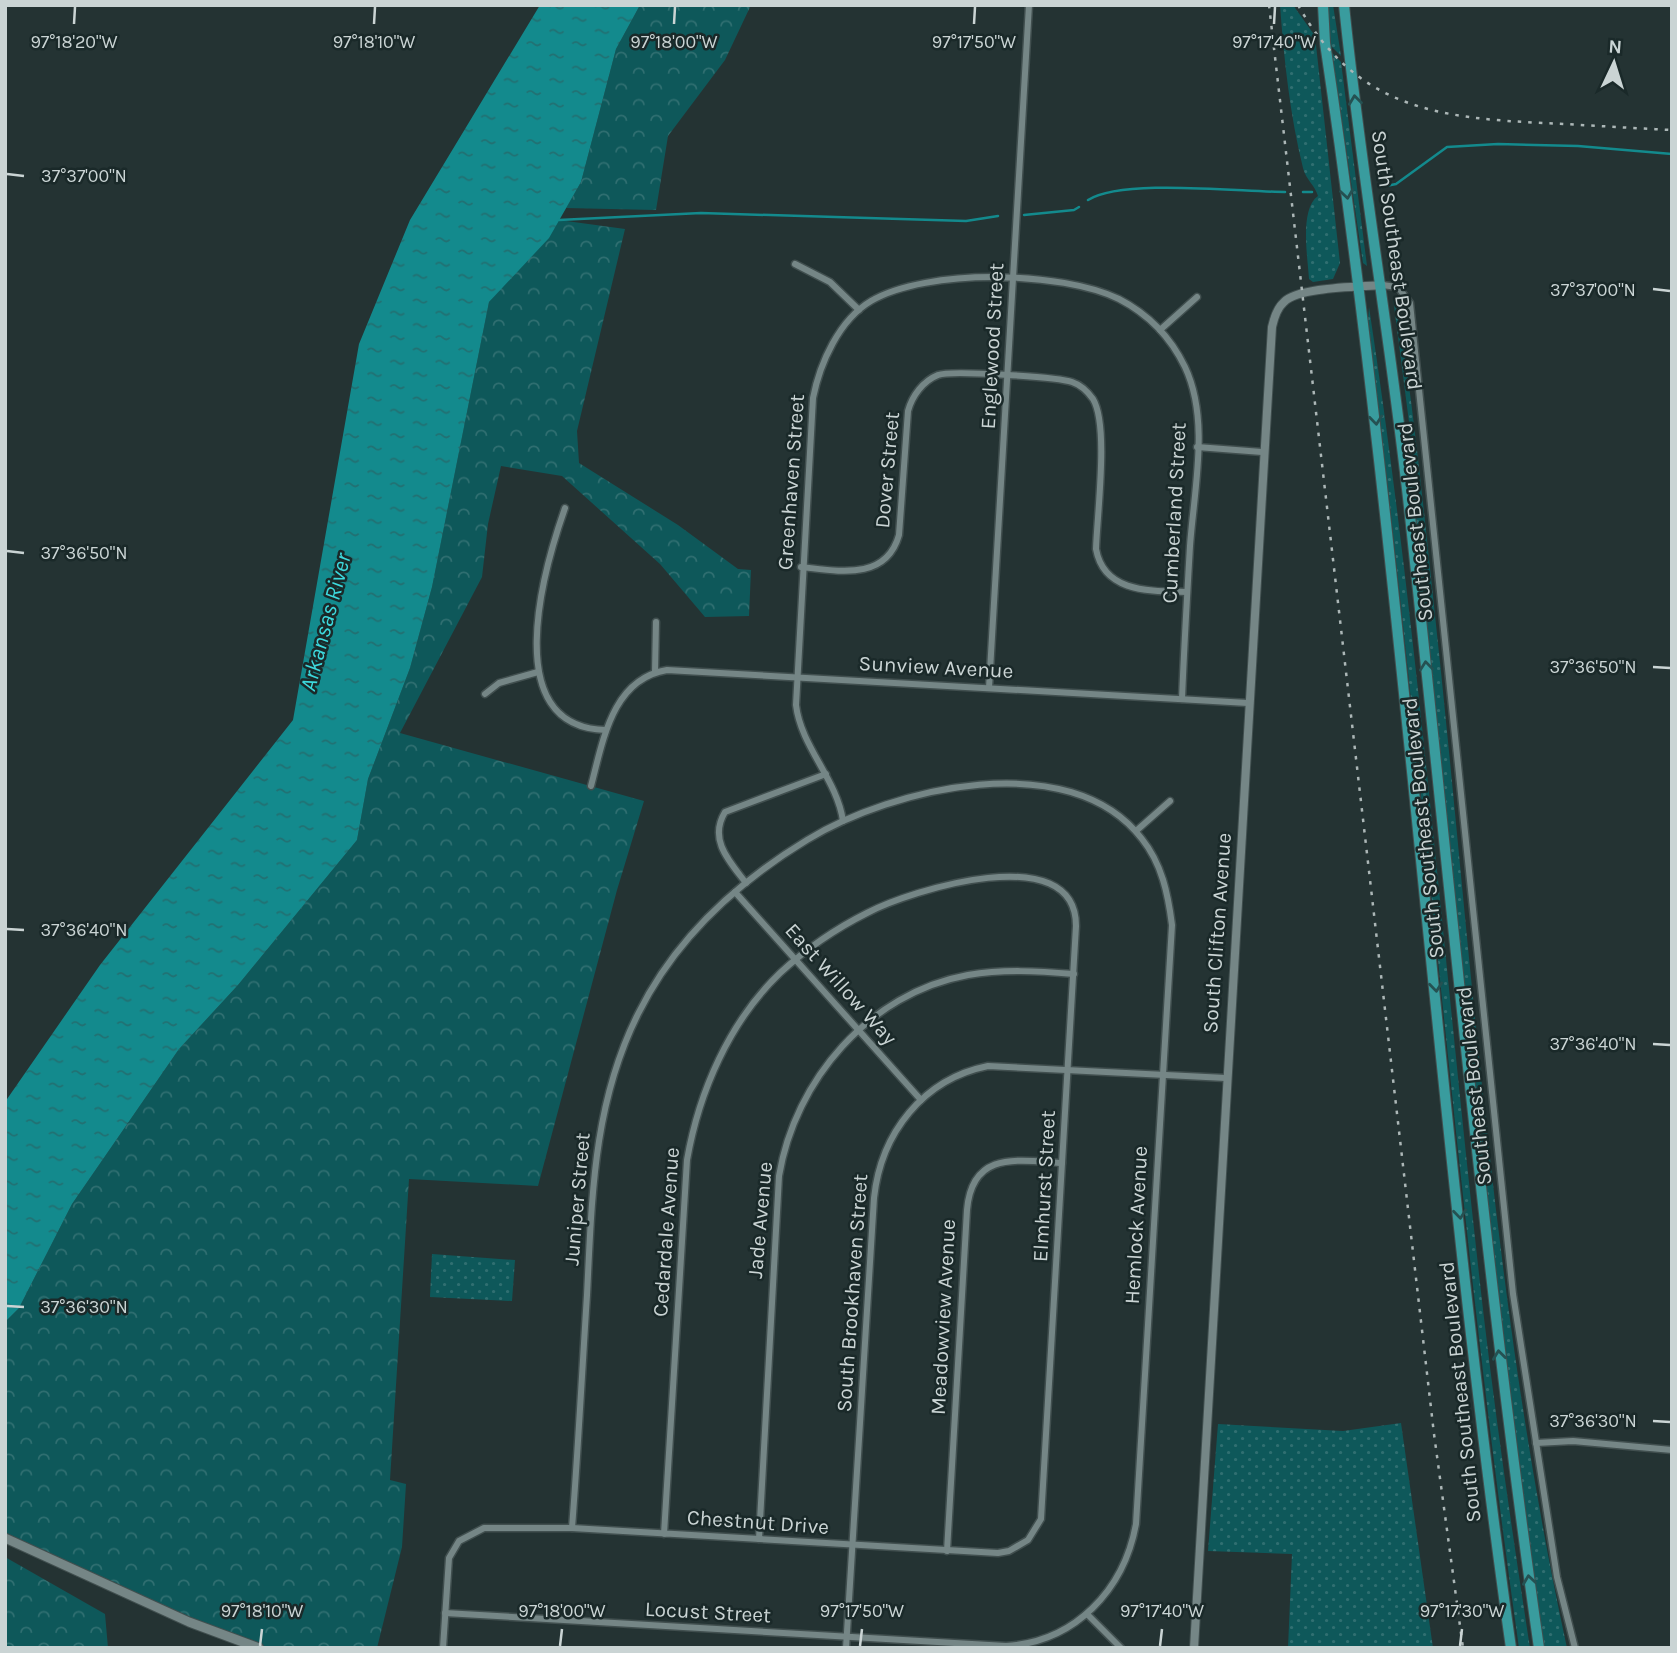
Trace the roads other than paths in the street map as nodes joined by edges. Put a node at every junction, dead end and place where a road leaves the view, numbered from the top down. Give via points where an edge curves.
1 (1028, 5) edge
2 (1323, 5) edge
3 (1344, 5) edge
4 (795, 264) dead end
5 (1013, 279) junction
6 (1382, 285) junction
7 (1359, 287) junction
8 (1197, 297) dead end
9 (859, 310) junction
10 (1160, 330) junction
11 (1008, 376) junction
12 (1197, 447) junction
13 (1262, 452) junction
14 (565, 508) dead end
15 (801, 567) junction
16 (1187, 592) junction
17 (656, 622) dead end
18 (655, 672) junction
19 (538, 673) junction
20 (796, 676) junction
21 (989, 688) junction
22 (485, 694) dead end
23 (1182, 699) junction
24 (1248, 703) junction
25 (606, 730) junction
26 (826, 775) junction
27 (591, 786) dead end
28 (1170, 801) dead end
29 (843, 821) junction
30 (1136, 831) junction
31 (1023, 878) joint
32 (746, 883) junction
33 (735, 892) junction
34 (795, 959) junction
35 (1074, 974) junction
36 (859, 1031) junction
37 (1069, 1069) junction
38 (1163, 1075) junction
39 (1226, 1078) junction
40 (922, 1100) junction
41 (1062, 1163) junction
42 (1536, 1443) junction
43 (1672, 1450) edge
44 (572, 1528) junction
45 (1037, 1530) joint
46 (664, 1534) junction
47 (5, 1538) edge
48 (759, 1539) junction
49 (853, 1546) junction
50 (947, 1551) junction
51 (445, 1613) junction
52 (1087, 1614) junction
53 (847, 1637) junction
54 (260, 1648) edge
55 (443, 1648) edge
56 (846, 1648) edge
57 (1121, 1648) edge
58 (1194, 1648) edge
59 (1511, 1648) edge
60 (1539, 1648) edge
61 (1575, 1648) edge

1 - 5 street, Englewood Street
2 -> 7 main road, South Southeast Boulevard
6 -> 3 main road, South Southeast Boulevard
4 - 9 street via 830,282
5 - 9 street, Greenhaven Street via 959,276 927,280 888,292
5 - 10 street, Cumberland Street via 1100,291 1125,302
5 - 11 street, Englewood Street
6 - 7 street
6 - 42 street, Southeast Boulevard via 1398,287 1410,303 1513,1294
60 -> 6 main road, South Southeast Boulevard via 1490,1275 1404,454
7 - 13 street, South Clifton Avenue via 1303,293 1279,307 1272,327
7 -> 59 main road, South Southeast Boulevard
8 - 10 street
9 - 15 street, Greenhaven Street via 834,341 816,382
10 - 12 street, Cumberland Street via 1179,355 1191,384
11 - 15 street, Dover Street via 941,374 913,398 908,411 899,535 887,559 859,571
11 - 16 street, Dover Street via 1063,380 1090,394 1100,427 1096,549 1100,565 1122,585
11 - 21 street, Englewood Street
12 - 13 street
12 - 16 street, Cumberland Street
13 - 24 street, South Clifton Avenue
14 - 19 street via 547,569 536,644
15 - 20 street, Greenhaven Street
16 - 23 street, Cumberland Street
17 - 18 street
18 - 20 street, Sunview Avenue
18 - 25 street via 628,691
19 - 22 street via 499,683
19 - 25 street via 545,694 560,713
20 - 21 street, Sunview Avenue
20 - 26 street, Greenhaven Street via 800,724
21 - 23 street, Sunview Avenue
23 - 24 street, Sunview Avenue
24 - 39 street, South Clifton Avenue
25 - 27 street
26 - 29 street, Greenhaven Street
26 - 32 street via 725,812 720,848
28 - 30 street
29 - 30 street, Juniper Street via 932,793 1030,784 1095,801
29 - 32 street, Juniper Street via 808,839
30 - 38 street, Hemlock Avenue via 1160,869 1171,925
31 - 34 street, Cedardale Avenue via 959,883 902,898 849,922
31 - 35 street, Elmhurst Street via 1048,882 1071,899 1076,917
32 - 33 street, Juniper Street
33 - 34 street, East Willow Way
33 - 44 street, Juniper Street via 690,935 650,991 626,1039 602,1119 594,1161
34 - 36 street, East Willow Way
34 - 46 street, Cedardale Avenue via 733,1033 711,1077 692,1135
35 - 36 street, Jade Avenue via 1007,970 954,978 901,1000
35 - 37 street, Elmhurst Street
36 - 40 street, East Willow Way
36 - 48 street, Jade Avenue via 812,1085 785,1146
37 - 38 street, South Brookhaven Street
37 - 40 street, South Brookhaven Street via 988,1066 951,1078
37 - 41 street, Elmhurst Street
38 - 39 street, South Brookhaven Street
38 - 52 street, Hemlock Avenue via 1136,1524 1121,1573
39 - 58 street, South Clifton Avenue
40 - 49 street, South Brookhaven Street via 890,1138 875,1185
41 - 45 street, Elmhurst Street
41 - 50 street, Meadowview Avenue via 997,1163 981,1172 971,1186
42 - 43 street
42 - 61 street, Southeast Boulevard
44 - 46 street, Chestnut Drive
44 - 51 street, Chestnut Drive via 496,1526 470,1534 454,1546 449,1558
45 - 50 street, Chestnut Drive via 1009,1551
46 - 48 street, Chestnut Drive
47 - 54 main road via 189,1622
48 - 49 street, Chestnut Drive
49 - 50 street, Chestnut Drive
49 - 53 street, South Brookhaven Street
51 - 53 street, Locust Street
51 - 55 street
52 - 53 street, Locust Street via 1052,1636 1014,1646
52 - 57 street
53 - 56 street, South Brookhaven Street

